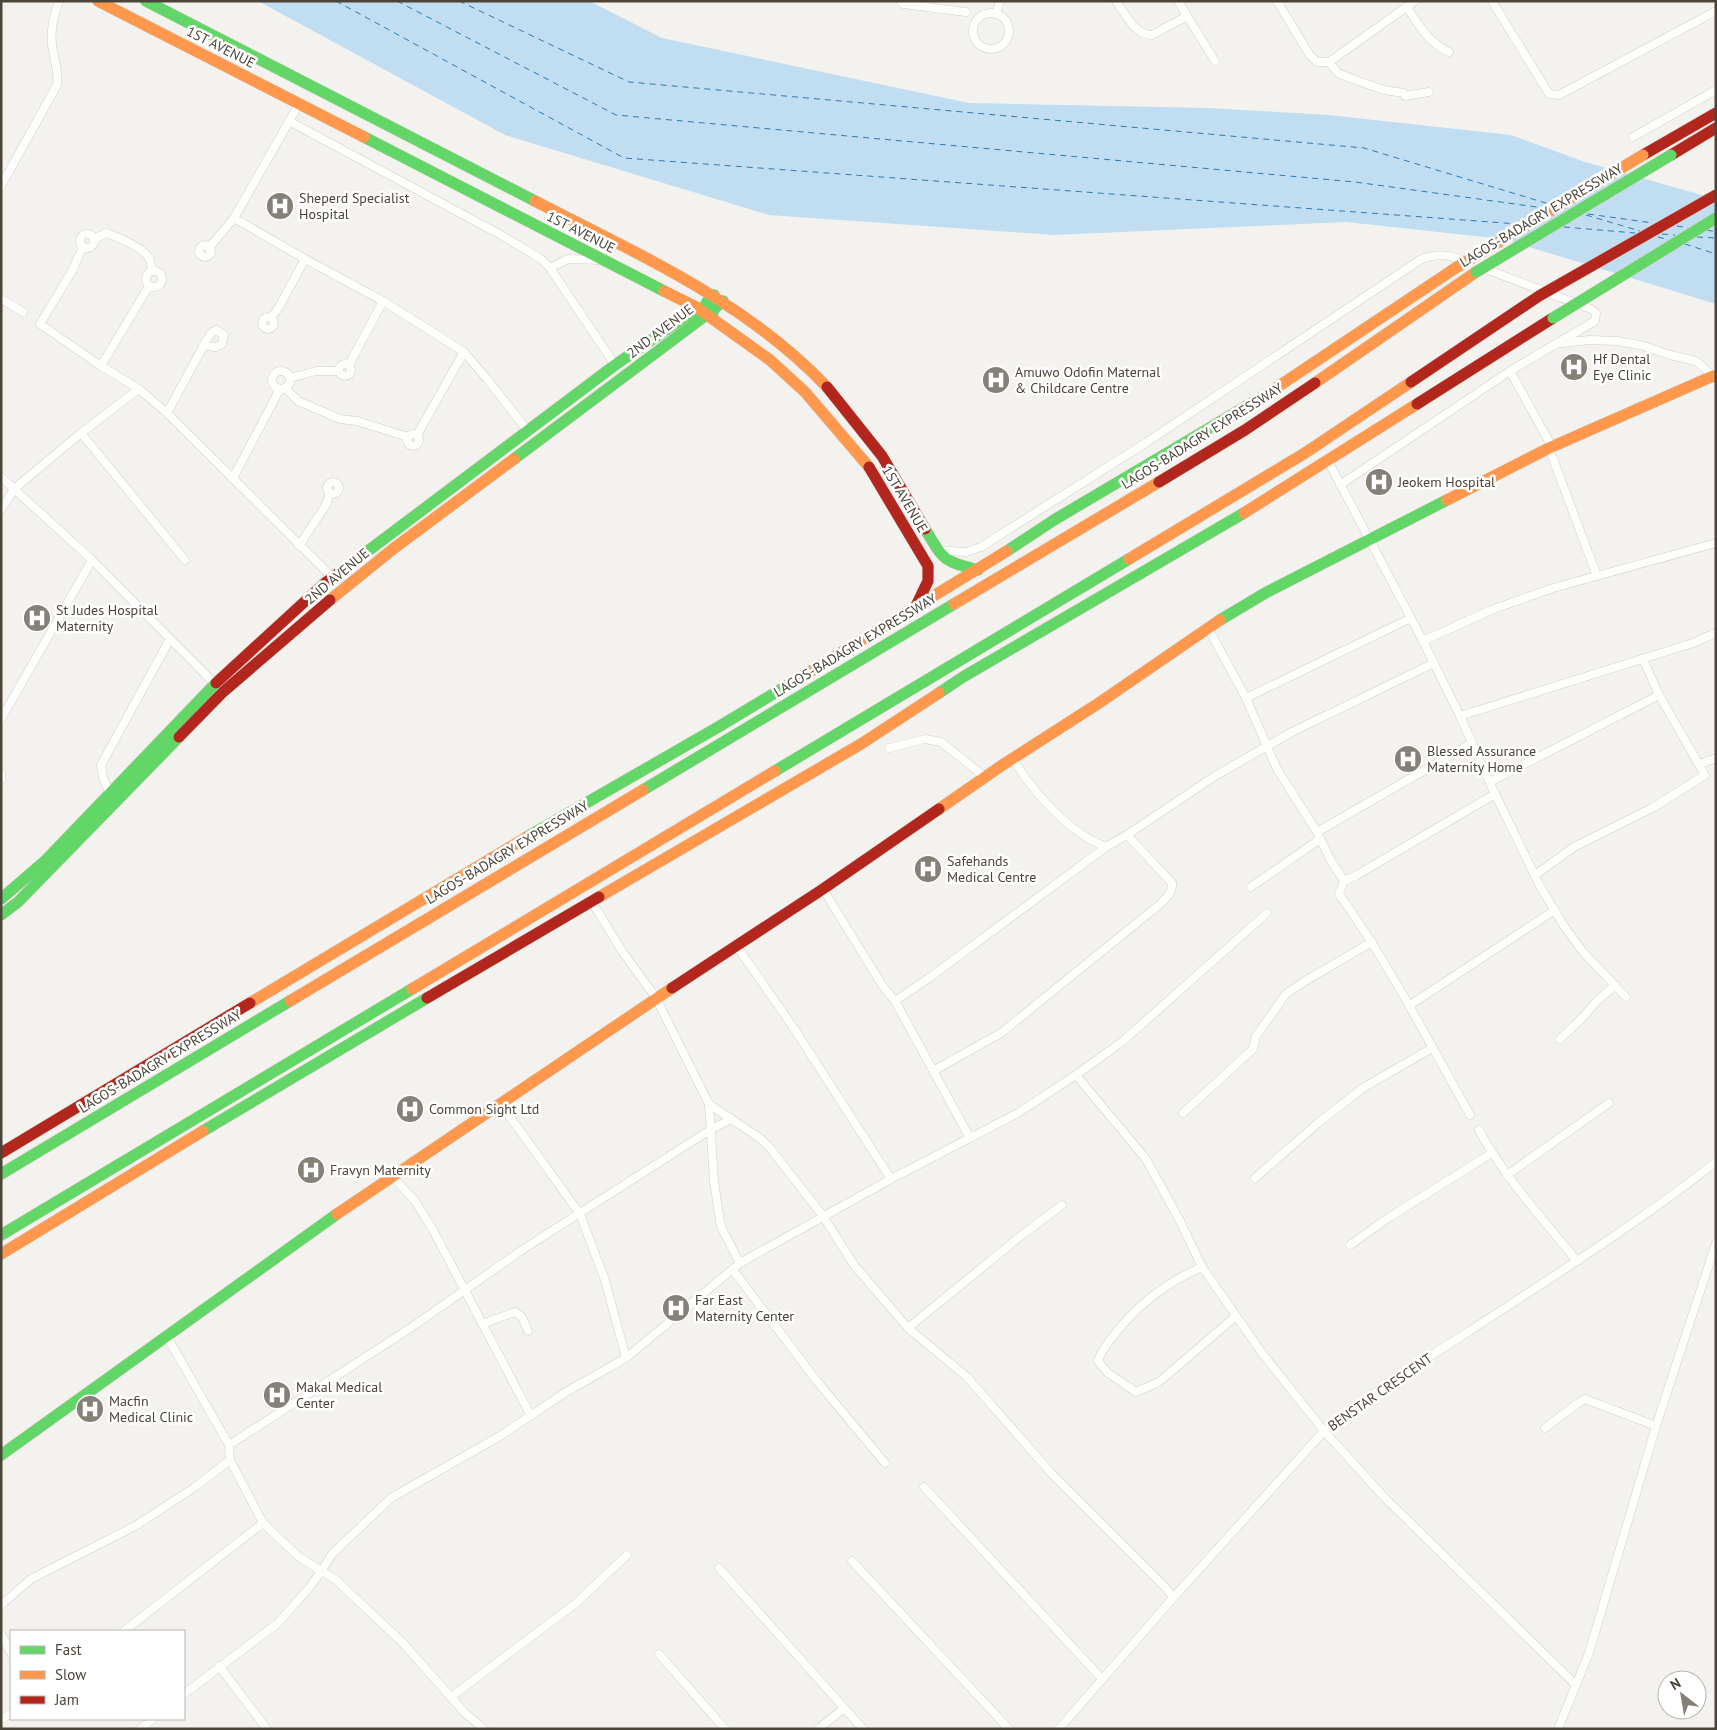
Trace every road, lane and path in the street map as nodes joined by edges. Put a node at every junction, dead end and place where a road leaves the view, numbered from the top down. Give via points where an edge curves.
1 (59, 1) edge
2 (98, 1) edge
3 (146, 1) edge
4 (901, 1) edge
5 (1000, 1) edge
6 (1116, 1) edge
7 (1178, 1) edge
8 (1277, 1) edge
9 (1415, 1) edge
10 (1492, 1) edge
11 (1407, 7) junction
12 (1716, 11) edge
13 (966, 12) dead end
14 (996, 14) junction
15 (1187, 16) junction
16 (214, 36) junction
17 (1449, 52) dead end
18 (205, 56) junction
19 (1215, 61) dead end
20 (1329, 62) junction
21 (1716, 90) edge
22 (1429, 92) dead end
23 (299, 104) junction
24 (1716, 113) edge
25 (289, 121) junction
26 (1716, 128) edge
27 (1633, 137) dead end
28 (1, 186) edge
29 (1716, 195) edge
30 (234, 218) junction
31 (1716, 218) edge
32 (209, 248) dead end
33 (305, 259) junction
34 (603, 260) junction
35 (550, 268) junction
36 (152, 270) junction
37 (149, 286) junction
38 (668, 294) junction
39 (718, 298) junction
40 (1, 299) edge
41 (383, 301) junction
42 (23, 312) dead end
43 (706, 314) junction
44 (271, 318) dead end
45 (677, 322) junction
46 (1560, 343) junction
47 (203, 346) dead end
48 (464, 352) junction
49 (614, 365) junction
50 (101, 366) junction
51 (1510, 371) junction
52 (1714, 376) edge
53 (290, 378) junction
54 (282, 388) junction
55 (140, 389) junction
56 (167, 412) junction
57 (526, 430) junction
58 (81, 433) junction
59 (1550, 447) junction
60 (1328, 461) junction
61 (1, 477) edge
62 (234, 478) junction
63 (1340, 485) junction
64 (14, 489) junction
65 (330, 493) dead end
66 (1, 510) edge
67 (1369, 540) junction
68 (1716, 543) edge
69 (299, 546) junction
70 (937, 550) junction
71 (92, 560) junction
72 (185, 560) dead end
73 (978, 570) junction
74 (1597, 576) junction
75 (332, 577) junction
76 (915, 608) junction
77 (1411, 618) junction
78 (1208, 628) junction
79 (1716, 632) edge
80 (170, 639) junction
81 (1423, 641) junction
82 (1643, 659) junction
83 (1434, 663) junction
84 (219, 688) junction
85 (1659, 695) junction
86 (1246, 698) junction
87 (1460, 716) junction
88 (1, 720) edge
89 (1472, 743) junction
90 (1267, 747) junction
91 (888, 748) dead end
92 (1716, 758) edge
93 (1013, 759) junction
94 (1700, 764) junction
95 (1, 774) edge
96 (985, 777) junction
97 (1, 780) edge
98 (1490, 782) junction
99 (1495, 794) junction
100 (110, 795) junction
101 (1127, 835) junction
102 (1318, 835) junction
103 (1106, 847) junction
104 (1535, 875) junction
105 (1344, 880) junction
106 (1251, 886) dead end
107 (823, 889) junction
108 (1, 899) edge
109 (592, 902) junction
110 (1555, 910) junction
111 (1267, 913) dead end
112 (1, 915) edge
113 (1372, 942) junction
114 (736, 945) junction
115 (1615, 985) junction
116 (1626, 997) dead end
117 (656, 998) junction
118 (895, 1001) junction
119 (1410, 1005) junction
120 (1560, 1039) dead end
121 (1432, 1048) junction
122 (934, 1071) junction
123 (1076, 1075) junction
124 (500, 1103) junction
125 (1609, 1103) dead end
126 (709, 1104) junction
127 (1183, 1113) dead end
128 (1470, 1115) dead end
129 (731, 1119) junction
130 (710, 1130) junction
131 (1479, 1130) dead end
132 (970, 1138) junction
133 (1, 1153) edge
134 (1492, 1153) junction
135 (1716, 1162) edge
136 (1, 1174) edge
137 (1507, 1175) junction
138 (392, 1176) junction
139 (1254, 1178) dead end
140 (891, 1179) junction
141 (1062, 1205) dead end
142 (580, 1214) junction
143 (823, 1216) junction
144 (1, 1235) edge
145 (1716, 1243) edge
146 (1350, 1246) dead end
147 (1, 1254) edge
148 (1577, 1261) junction
149 (740, 1263) junction
150 (1202, 1267) junction
151 (733, 1270) junction
152 (464, 1290) junction
153 (1236, 1316) junction
154 (482, 1324) junction
155 (908, 1328) junction
156 (528, 1331) dead end
157 (166, 1335) junction
158 (626, 1358) junction
159 (531, 1416) junction
160 (1656, 1426) junction
161 (1545, 1428) dead end
162 (1324, 1431) junction
163 (229, 1445) junction
164 (1, 1456) edge
165 (230, 1460) junction
166 (885, 1463) dead end
167 (924, 1487) dead end
168 (263, 1523) junction
169 (627, 1555) dead end
170 (852, 1562) dead end
171 (719, 1568) dead end
172 (322, 1570) junction
173 (1173, 1598) junction
174 (1, 1605) edge
175 (125, 1630) edge
176 (1, 1634) edge
177 (10, 1651) edge
178 (659, 1654) dead end
179 (219, 1666) junction
180 (1102, 1678) junction
181 (1576, 1685) junction
182 (185, 1693) edge
183 (451, 1697) junction
184 (843, 1708) junction
185 (152, 1720) edge
186 (140, 1729) edge
187 (267, 1729) edge
188 (484, 1729) edge
189 (725, 1729) edge
190 (818, 1729) edge
191 (863, 1729) edge
192 (1009, 1729) edge
193 (1059, 1729) edge
194 (1558, 1729) edge

1 - 28 street via 52,32 57,85
2 - 18 main road, 1ST AVENUE
3 - 16 main road, 1ST AVENUE
4 - 13 street via 903,4
5 - 14 street
6 - 15 street via 1140,33 1148,35
7 - 15 street
8 - 20 street via 1309,54 1317,62
9 - 11 street
10 - 12 street via 1548,94 1559,96
11 - 17 street via 1427,37
11 - 20 street
14 - 14 street via 982,15 973,26 974,40 985,49 999,48 1008,37 1007,23
15 - 19 street
16 - 18 main road
16 - 39 main road, 1ST AVENUE via 648,258
18 - 23 main road, 1ST AVENUE
20 - 22 street via 1338,73 1384,90 1404,93 1405,96
21 - 27 street
23 - 25 street
23 - 34 main road, 1ST AVENUE
24 - 73 main road, LAGOS-BADAGRY EXPRESSWAY, bridge via 1454,269 1256,402 1054,520
25 - 30 street
25 - 35 street via 501,235
26 - 136 main road, LAGOS-BADAGRY EXPRESSWAY, bridge via 1476,272 1245,430
29 - 144 main road, bridge via 1539,296 1305,453
30 - 32 street
30 - 33 street
31 - 60 main road, bridge
33 - 41 street
33 - 44 street
34 - 35 street via 568,259
34 - 38 main road, 1ST AVENUE
35 - 49 street
36 - 37 street via 146,274 145,281
36 - 37 street via 158,271 161,283 156,287
36 - 50 street via 150,258 117,237 107,233 94,239 85,234 81,237 83,247 72,271 40,324
37 - 50 street
38 - 43 main road, 1ST AVENUE
38 - 45 main road via 677,302 680,313
39 - 43 main road, 2ND AVENUE via 714,309
39 - 70 main road, 1ST AVENUE via 812,371 834,394 882,456
40 - 42 street
41 - 48 street
41 - 53 street via 349,365 344,364 339,371 316,371
43 - 45 main road, 2ND AVENUE via 692,312
43 - 76 main road, 1ST AVENUE via 770,360 805,392 866,462 928,566 928,580
43 - 84 main road, 2ND AVENUE via 392,549
45 - 49 main road, 2ND AVENUE
46 - 51 street
46 - 52 street via 1589,340 1644,346 1696,361
46 - 70 street via 1595,320 1594,310 1456,257 1427,256 1147,442 981,547 966,552
47 - 56 street
48 - 54 street via 417,435 420,439 414,447 407,442 408,437 340,419 298,400
48 - 57 street
49 - 57 main road, 2ND AVENUE
50 - 55 street
51 - 59 street
51 - 63 street
52 - 59 main road
53 - 54 street via 290,384
53 - 54 street via 281,371 275,374 274,386
54 - 62 street
55 - 56 street
55 - 58 street
56 - 62 street
57 - 75 main road, 2ND AVENUE
58 - 64 street
58 - 72 street
59 - 67 main road
59 - 74 street
60 - 63 street
60 - 109 main road via 963,677 861,744
61 - 64 street
62 - 69 street
63 - 67 street
64 - 66 street
64 - 71 street
65 - 69 street via 326,505
67 - 77 street
67 - 78 main road via 1267,592
68 - 74 street
69 - 75 street
70 - 73 main road, 1ST AVENUE via 952,564
71 - 80 street
71 - 88 street
73 - 76 main road, LAGOS-BADAGRY EXPRESSWAY
74 - 81 street via 1491,610
75 - 84 main road, 2ND AVENUE
76 - 133 main road, LAGOS-BADAGRY EXPRESSWAY
77 - 81 street
77 - 86 street
78 - 86 street
78 - 93 main road
79 - 82 street
80 - 84 street
80 - 100 street via 101,765
81 - 83 street
82 - 85 street
82 - 87 street
83 - 87 street
83 - 90 street
84 - 100 main road, 2ND AVENUE
84 - 112 main road, 2ND AVENUE via 18,902
85 - 94 street
85 - 98 street
86 - 90 street
87 - 89 street
89 - 98 street
89 - 102 street
90 - 101 street via 1215,776
90 - 102 street
91 - 96 street via 925,739 941,742
92 - 94 street
93 - 96 main road
93 - 103 street via 1031,786 1059,815 1095,843
94 - 104 street via 1705,773 1702,778 1574,848
95 - 97 street
96 - 107 main road
98 - 99 street
99 - 104 street
99 - 105 street via 1358,875
100 - 108 main road, 2ND AVENUE via 45,861
101 - 103 street
101 - 122 street via 1172,883 1170,893 1001,1033
102 - 105 street
102 - 106 street
103 - 118 street
104 - 110 street
105 - 113 street via 1339,894
107 - 114 main road
107 - 118 street
109 - 117 street
109 - 147 main road via 310,1066
110 - 115 street via 1583,952
110 - 119 street
111 - 123 street via 1122,1042
113 - 119 street
113 - 127 street via 1286,994 1256,1036 1253,1049
114 - 117 main road
114 - 140 street
115 - 116 street
115 - 120 street
117 - 124 main road
117 - 126 street
118 - 122 street
119 - 121 street
121 - 128 street
121 - 139 street via 1363,1088
122 - 132 street
123 - 132 street via 1018,1113
123 - 150 street via 1146,1159
124 - 138 main road
124 - 142 street
125 - 137 street
126 - 129 street
126 - 130 street
129 - 130 street
129 - 143 street via 770,1148
130 - 142 street
130 - 149 street via 720,1221
131 - 134 street
132 - 140 street
134 - 137 street
134 - 146 street via 1381,1222
135 - 148 street, BENSTAR CRESCENT
137 - 148 street
138 - 152 street via 433,1230
138 - 157 main road
140 - 143 street
141 - 155 street
142 - 152 street
142 - 158 street via 605,1280
143 - 149 street
143 - 155 street via 854,1265
145 - 160 street
148 - 162 street, BENSTAR CRESCENT via 1344,1414
149 - 151 street
150 - 153 street
150 - 153 street via 1183,1275 1146,1300 1125,1321 1100,1353 1098,1361 1108,1373 1136,1392 1143,1390 1159,1382
151 - 158 street
151 - 166 street via 816,1380
152 - 154 street
152 - 163 street
153 - 162 street
154 - 156 street via 515,1312 522,1317
154 - 159 street
155 - 173 street via 967,1377 1052,1474
157 - 163 street
157 - 164 main road
158 - 159 street
159 - 172 street via 391,1498 332,1554
160 - 161 street via 1585,1399
160 - 181 street via 1589,1654
162 - 173 street, BENSTAR CRESCENT
162 - 181 street via 1385,1498
163 - 165 street
165 - 168 street
165 - 174 street via 134,1526 31,1579
167 - 180 street
168 - 172 street via 299,1557
168 - 175 street
169 - 183 street via 575,1604
170 - 192 street
171 - 184 street
172 - 179 street via 278,1623
172 - 183 street via 403,1644
173 - 180 street, BENSTAR CRESCENT
176 - 177 street
178 - 189 street
179 - 182 street
179 - 187 street
180 - 193 street, BENSTAR CRESCENT
181 - 194 street
183 - 188 street
184 - 190 street
184 - 191 street
185 - 186 street

